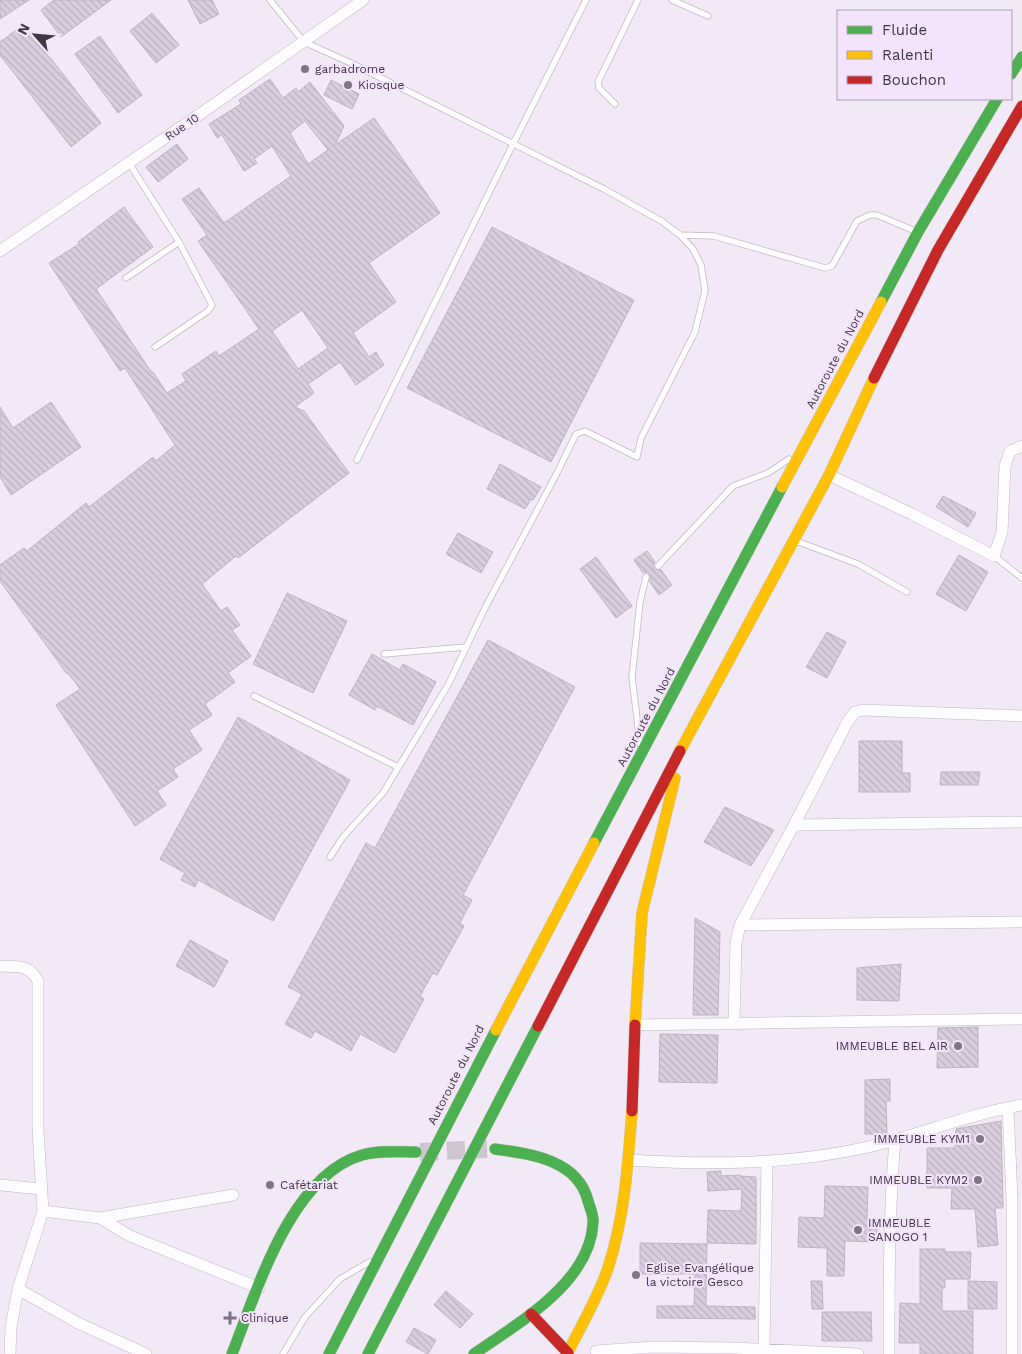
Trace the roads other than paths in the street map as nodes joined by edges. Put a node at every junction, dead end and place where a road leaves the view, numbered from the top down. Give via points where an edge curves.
1 (270, 0) edge
2 (363, 0) edge
3 (586, 0) edge
4 (638, 0) edge
5 (672, 0) edge
6 (708, 16) dead end
7 (304, 42) junction
8 (1022, 57) edge
9 (1012, 72) edge
10 (996, 100) edge
11 (616, 104) dead end
12 (1022, 106) edge
13 (513, 144) junction
14 (129, 163) junction
15 (918, 232) junction
16 (680, 235) junction
17 (179, 242) junction
18 (0, 251) edge
19 (126, 278) dead end
20 (155, 347) dead end
21 (1022, 446) edge
22 (802, 450) junction
23 (357, 460) dead end
24 (829, 475) junction
25 (794, 541) junction
26 (994, 556) junction
27 (658, 566) dead end
28 (646, 577) dead end
29 (1022, 578) edge
30 (907, 592) dead end
31 (466, 647) junction
32 (384, 654) dead end
33 (254, 696) dead end
34 (1022, 716) edge
35 (695, 722) junction
36 (642, 755) junction
37 (398, 767) junction
38 (1022, 822) edge
39 (794, 825) junction
40 (330, 856) dead end
41 (1022, 913) edge
42 (1022, 922) edge
43 (740, 924) junction
44 (0, 966) edge
45 (1022, 1019) edge
46 (734, 1023) junction
47 (634, 1025) junction
48 (1022, 1106) edge
49 (1008, 1108) junction
50 (895, 1140) junction
51 (494, 1149) tunnel mouth
52 (416, 1152) tunnel mouth
53 (629, 1160) junction
54 (767, 1162) junction
55 (0, 1185) edge
56 (41, 1189) junction
57 (233, 1195) dead end
58 (43, 1211) junction
59 (100, 1218) junction
60 (378, 1258) junction
61 (259, 1288) junction
62 (18, 1289) junction
63 (531, 1314) junction
64 (764, 1350) junction
65 (596, 1351) dead end
66 (568, 1353) edge
67 (10, 1354) edge
68 (146, 1354) edge
69 (232, 1354) edge
70 (283, 1354) edge
71 (328, 1354) edge
72 (368, 1354) edge
73 (474, 1354) edge
74 (858, 1354) edge
75 (889, 1354) edge
76 (1012, 1354) edge

1 - 7 lane
2 - 7 street, Rue 10
3 - 13 lane
4 - 11 lane via 598,82 599,88
5 - 6 lane
7 - 13 lane
7 - 14 street, Rue 10
8 - 9 main road
10 - 15 main road, Autoroute du Nord
12 - 24 main road via 938,250
13 - 16 lane via 604,189
13 - 23 lane
14 - 17 lane
14 - 18 street, Rue 10
15 - 16 lane via 870,215 858,221 832,266 825,268 714,236
15 - 22 main road, Autoroute du Nord
16 - 31 lane via 693,249 701,265 705,291 695,332 641,438 637,456 585,431 576,434
17 - 19 lane
17 - 20 lane via 212,305
21 - 26 street via 1010,451 1004,466 1002,532
22 - 27 lane via 768,473 733,486
22 - 36 main road, Autoroute du Nord
24 - 25 main road
24 - 26 street
25 - 30 lane via 858,564
25 - 35 main road
26 - 29 lane
28 - 36 lane via 632,677
31 - 32 lane
31 - 37 lane via 448,685
33 - 37 lane
34 - 39 street via 854,712
35 - 47 main road via 678,763 642,913
35 - 72 main road
36 - 60 main road, Autoroute du Nord
37 - 40 lane via 383,793
38 - 39 street
39 - 43 street
41 - 42 street
42 - 43 street
43 - 46 street via 736,942
44 - 56 street via 26,968 34,972 38,981
45 - 46 street
46 - 47 street
47 - 53 main road via 634,1095
48 - 49 street
49 - 50 street
49 - 76 street via 1012,1199
50 - 54 street via 838,1153
50 - 75 street via 889,1241
51 - 63 main road via 532,1153 561,1165 579,1180 592,1208 594,1227 591,1245 583,1260 568,1280
52 - 61 main road via 364,1155 324,1177 303,1200
53 - 54 street via 693,1164
53 - 66 main road via 623,1210 609,1266
54 - 64 street
55 - 56 street
56 - 58 street
57 - 59 street
58 - 59 street
58 - 62 street
59 - 61 street via 130,1236
60 - 70 lane via 340,1279 305,1317
60 - 71 main road, Autoroute du Nord
61 - 69 main road
62 - 67 street
62 - 68 street via 78,1323
63 - 66 main road
63 - 73 main road
64 - 65 street via 653,1347
64 - 74 street

